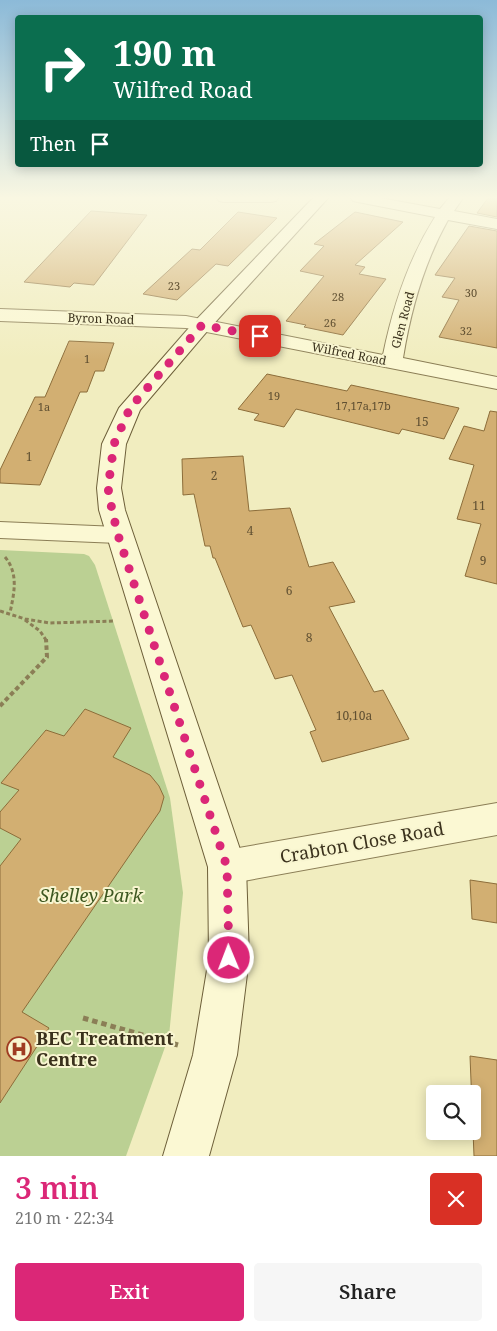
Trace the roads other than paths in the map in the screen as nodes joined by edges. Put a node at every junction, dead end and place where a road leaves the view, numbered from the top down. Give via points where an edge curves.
1 (270, 252) edge
2 (423, 252) edge
3 (0, 315) edge
4 (202, 325) junction
5 (392, 362) junction
6 (497, 383) edge
7 (4, 530) edge
8 (118, 535) junction
9 (497, 819) edge
10 (227, 867) junction
11 (186, 1156) edge

1 - 4 street
2 - 5 street, Glen Road via 396,337
3 - 4 street, Byron Road
4 - 5 street, Wilfred Road
4 - 8 street via 130,408 114,444 108,488
5 - 6 street, Wilfred Road
7 - 8 street
8 - 10 street
9 - 10 street, Crabton Close Road
10 - 11 street via 229,958 215,1055

